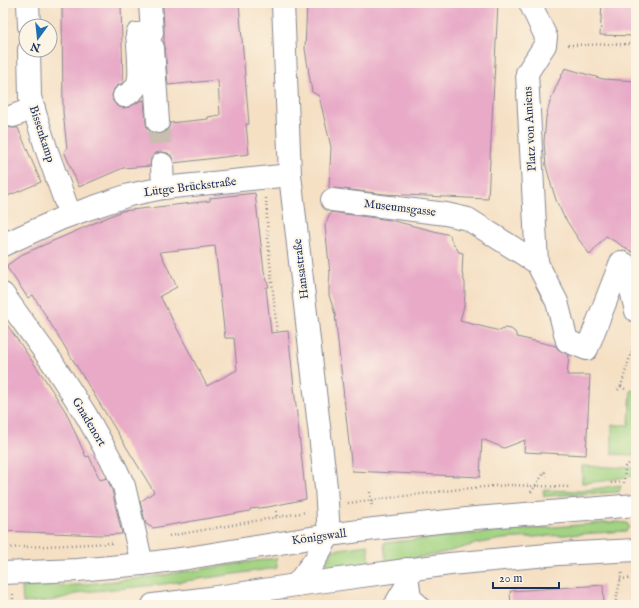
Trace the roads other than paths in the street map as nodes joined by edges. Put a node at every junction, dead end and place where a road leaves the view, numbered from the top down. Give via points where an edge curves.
1 (28, 3) edge
2 (150, 3) edge
3 (283, 3) edge
4 (530, 3) edge
5 (29, 18) edge
6 (152, 33) junction
7 (29, 58) edge
8 (124, 96) dead end
9 (34, 108) junction
10 (13, 116) dead end
11 (158, 122) tunnel mouth
12 (162, 164) tunnel mouth
13 (290, 175) junction
14 (163, 188) junction
15 (332, 200) dead end
16 (70, 215) junction
17 (3, 245) edge
18 (537, 263) junction
19 (3, 294) edge
20 (636, 311) edge
21 (636, 505) edge
22 (329, 535) junction
23 (636, 550) edge
24 (142, 564) junction
25 (3, 573) edge
26 (296, 585) junction
27 (405, 594) edge
28 (153, 605) edge

1 - 5 street
2 - 6 street
3 - 13 street, Hansastraße
4 - 18 street, Platz von Amiens via 546,37 545,45 527,73
6 - 8 street via 137,34 140,76 134,90
6 - 11 street
7 - 9 street, Bissenkamp via 30,97
9 - 10 street
9 - 16 street, Bissenkamp
12 - 14 street
13 - 14 street, Lütge Brückstraße
13 - 22 street, Hansastraße
14 - 16 street, Lütge Brückstraße via 129,195
15 - 18 street, Museumsgasse via 468,219
16 - 17 street, Lütge Brückstraße
18 - 20 street, Platz von Amiens via 557,302 567,341 587,349 621,262 625,264
19 - 24 street, Gnadenort via 52,362 114,465 124,486
21 - 22 street, Königswall via 476,518
22 - 24 street, Königswall
22 - 26 street via 315,560
23 - 27 street via 450,564
24 - 25 street, Königswall
26 - 27 street
26 - 28 street

